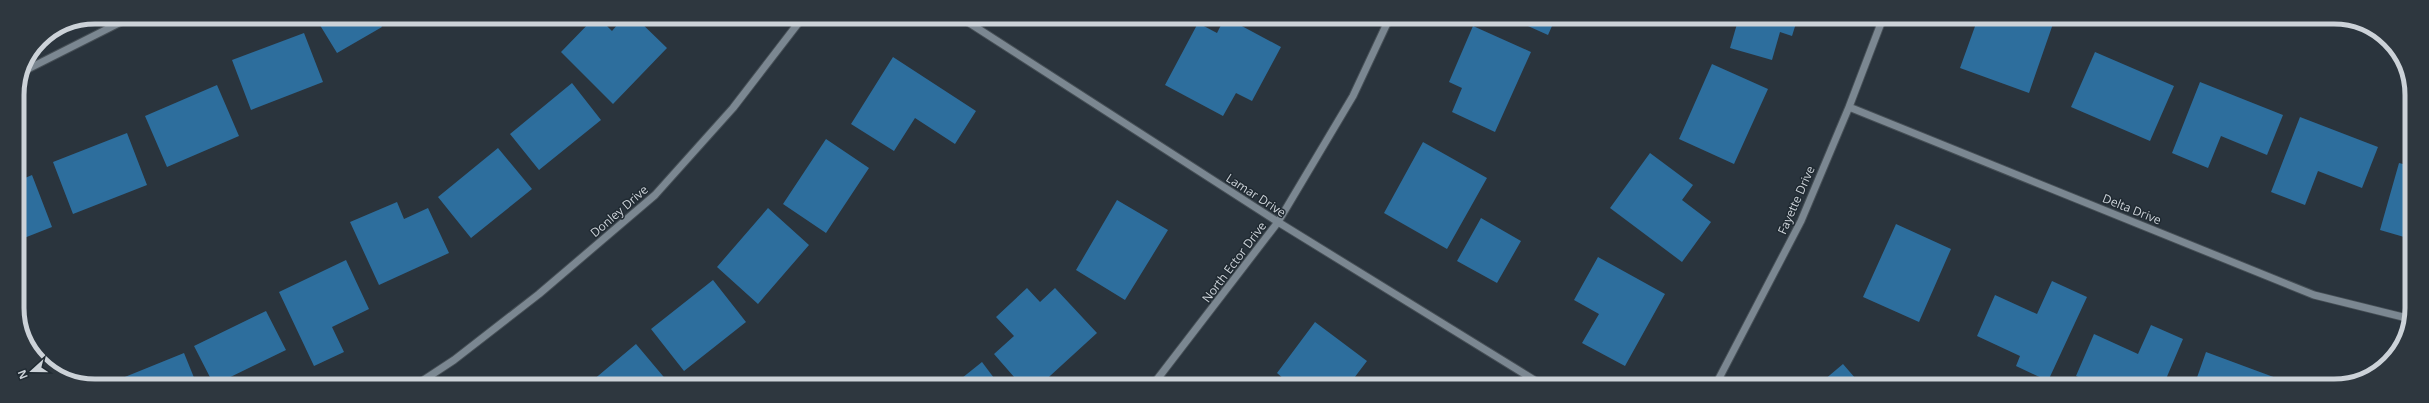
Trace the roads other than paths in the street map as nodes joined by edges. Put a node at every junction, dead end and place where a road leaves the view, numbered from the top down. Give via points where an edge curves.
1 (117, 24) edge
2 (797, 24) edge
3 (971, 24) edge
4 (1387, 24) edge
5 (1881, 24) edge
6 (29, 69) edge
7 (1849, 107) junction
8 (1278, 222) junction
9 (2404, 317) edge
10 (426, 379) edge
11 (1157, 379) edge
12 (1533, 379) edge
13 (1720, 379) edge

1 - 6 street
2 - 10 street, Donley Drive via 733,108 655,195 539,294
3 - 8 street, Lamar Drive
4 - 8 street, North Ector Drive via 1352,96
5 - 7 street, Fayette Drive
7 - 9 street, Delta Drive via 2314,295
7 - 13 street, Fayette Drive via 1801,221
8 - 11 street, North Ector Drive
8 - 12 street, Lamar Drive

